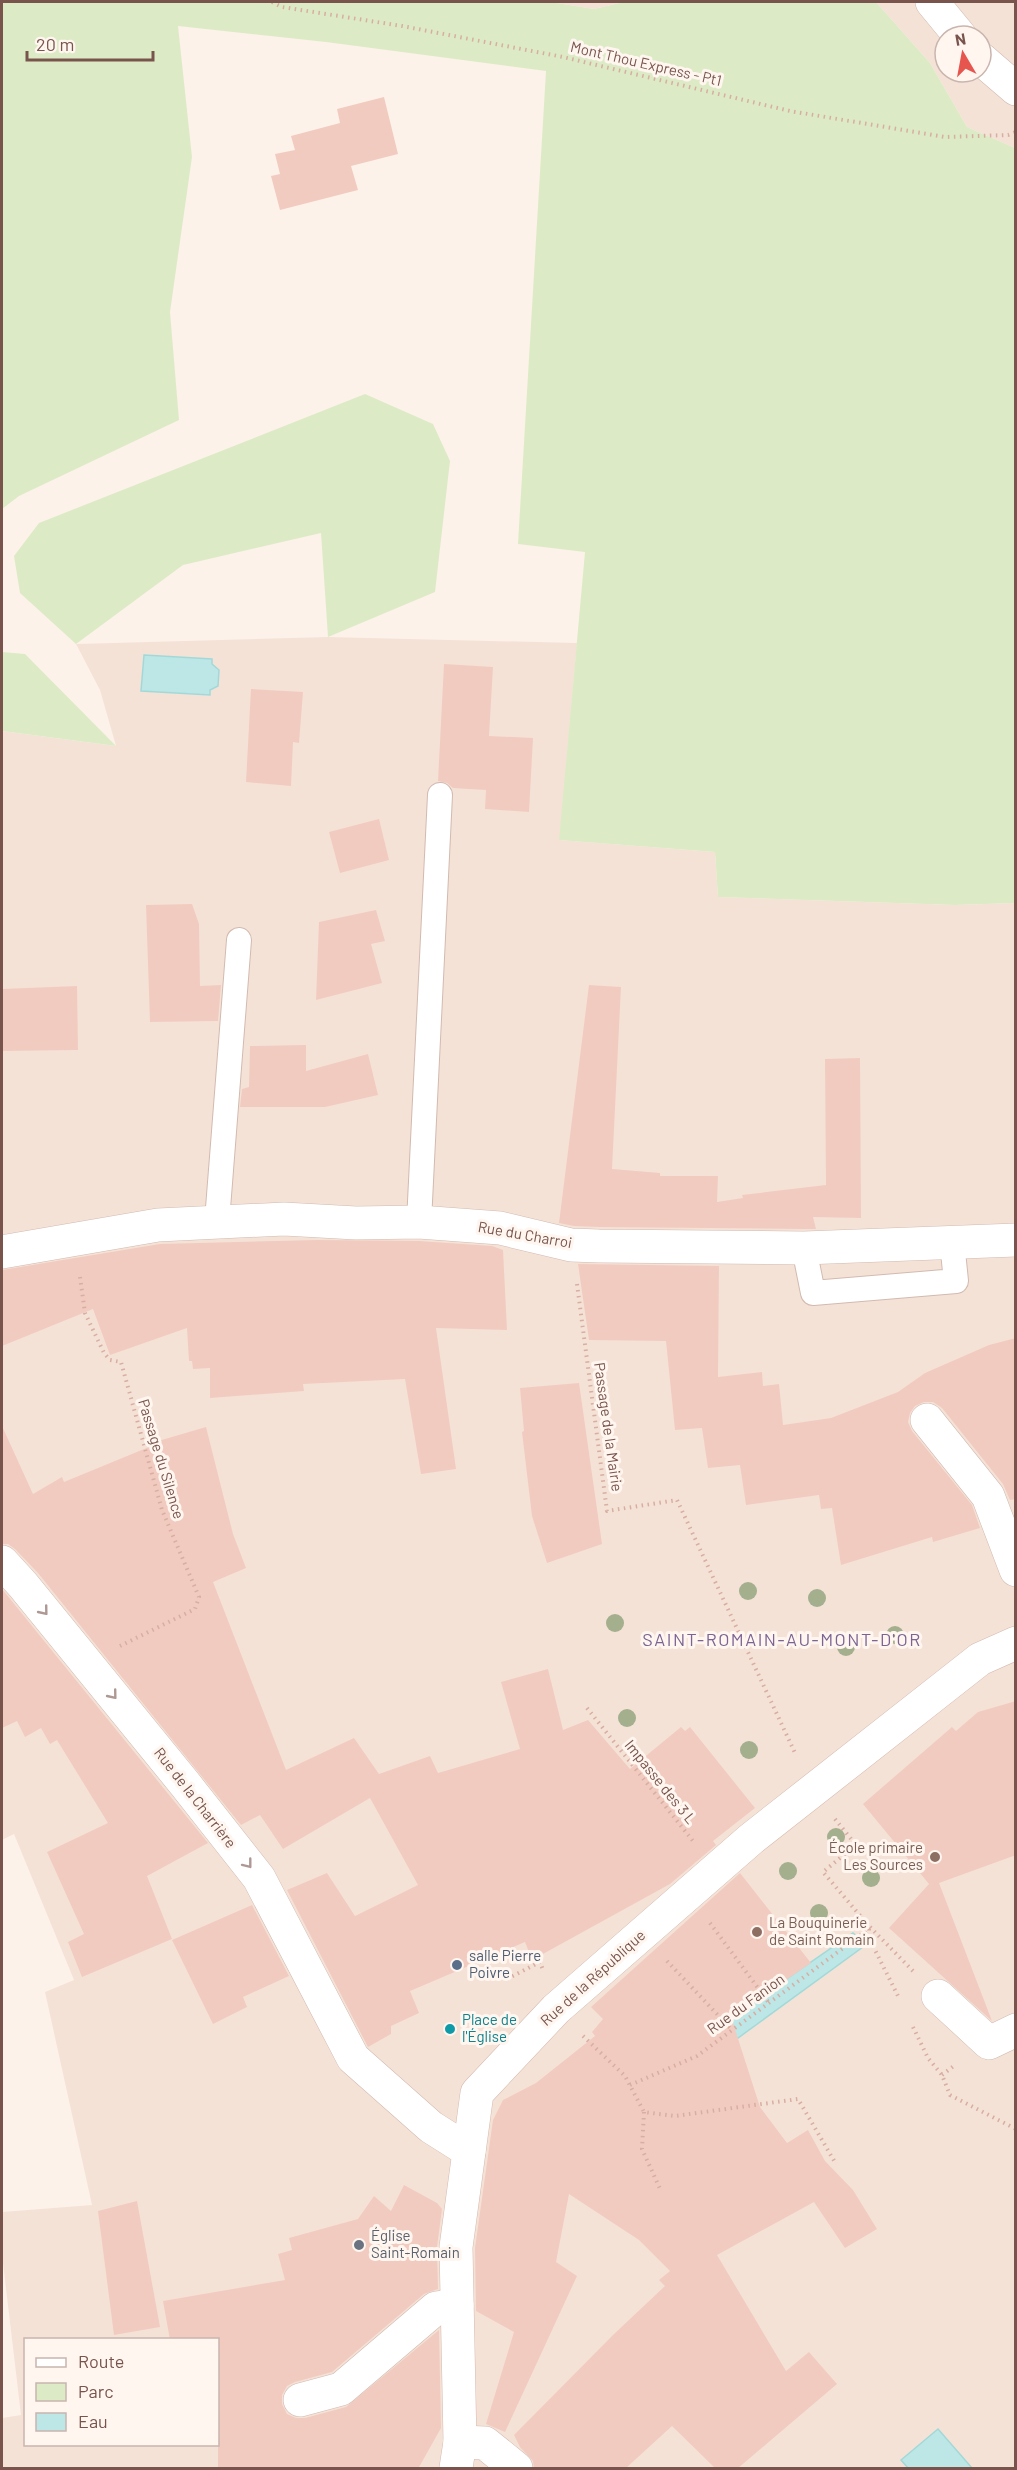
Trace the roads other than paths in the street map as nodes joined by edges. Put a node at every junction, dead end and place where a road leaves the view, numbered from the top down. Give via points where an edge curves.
1 (932, 2) edge
2 (950, 24) edge
3 (993, 69) edge
4 (1016, 88) edge
5 (440, 795) dead end
6 (239, 940) dead end
7 (217, 1221) junction
8 (419, 1222) junction
9 (1016, 1240) edge
10 (952, 1242) junction
11 (804, 1248) junction
12 (2, 1252) edge
13 (927, 1420) dead end
14 (2, 1562) edge
15 (1016, 1570) edge
16 (1016, 1643) edge
17 (938, 1996) road end
18 (1016, 2030) edge
19 (469, 2151) junction
20 (457, 2305) junction
21 (300, 2400) dead end
22 (458, 2455) edge
23 (516, 2469) edge

1 - 2 street
3 - 4 street
5 - 8 lane
6 - 7 lane
7 - 8 street, Rue du Charroi
7 - 12 street, Rue du Charroi via 158,1225
8 - 11 street, Rue du Charroi via 500,1227 572,1245
9 - 10 street, Rue du Charroi
10 - 11 street, Rue du Charroi
10 - 11 lane via 956,1281 813,1293
13 - 15 street via 988,1496
14 -> 19 street, Rue de la Charrière via 259,1878 353,2058 431,2127
16 - 19 street, Rue de la République via 980,1659 812,1791 556,2009 477,2093
17 - 18 street via 989,2043
19 - 20 street, Rue de la République via 456,2247
20 - 21 street via 436,2308 341,2389
20 - 22 street, Rue de la République
22 - 23 street via 485,2443

